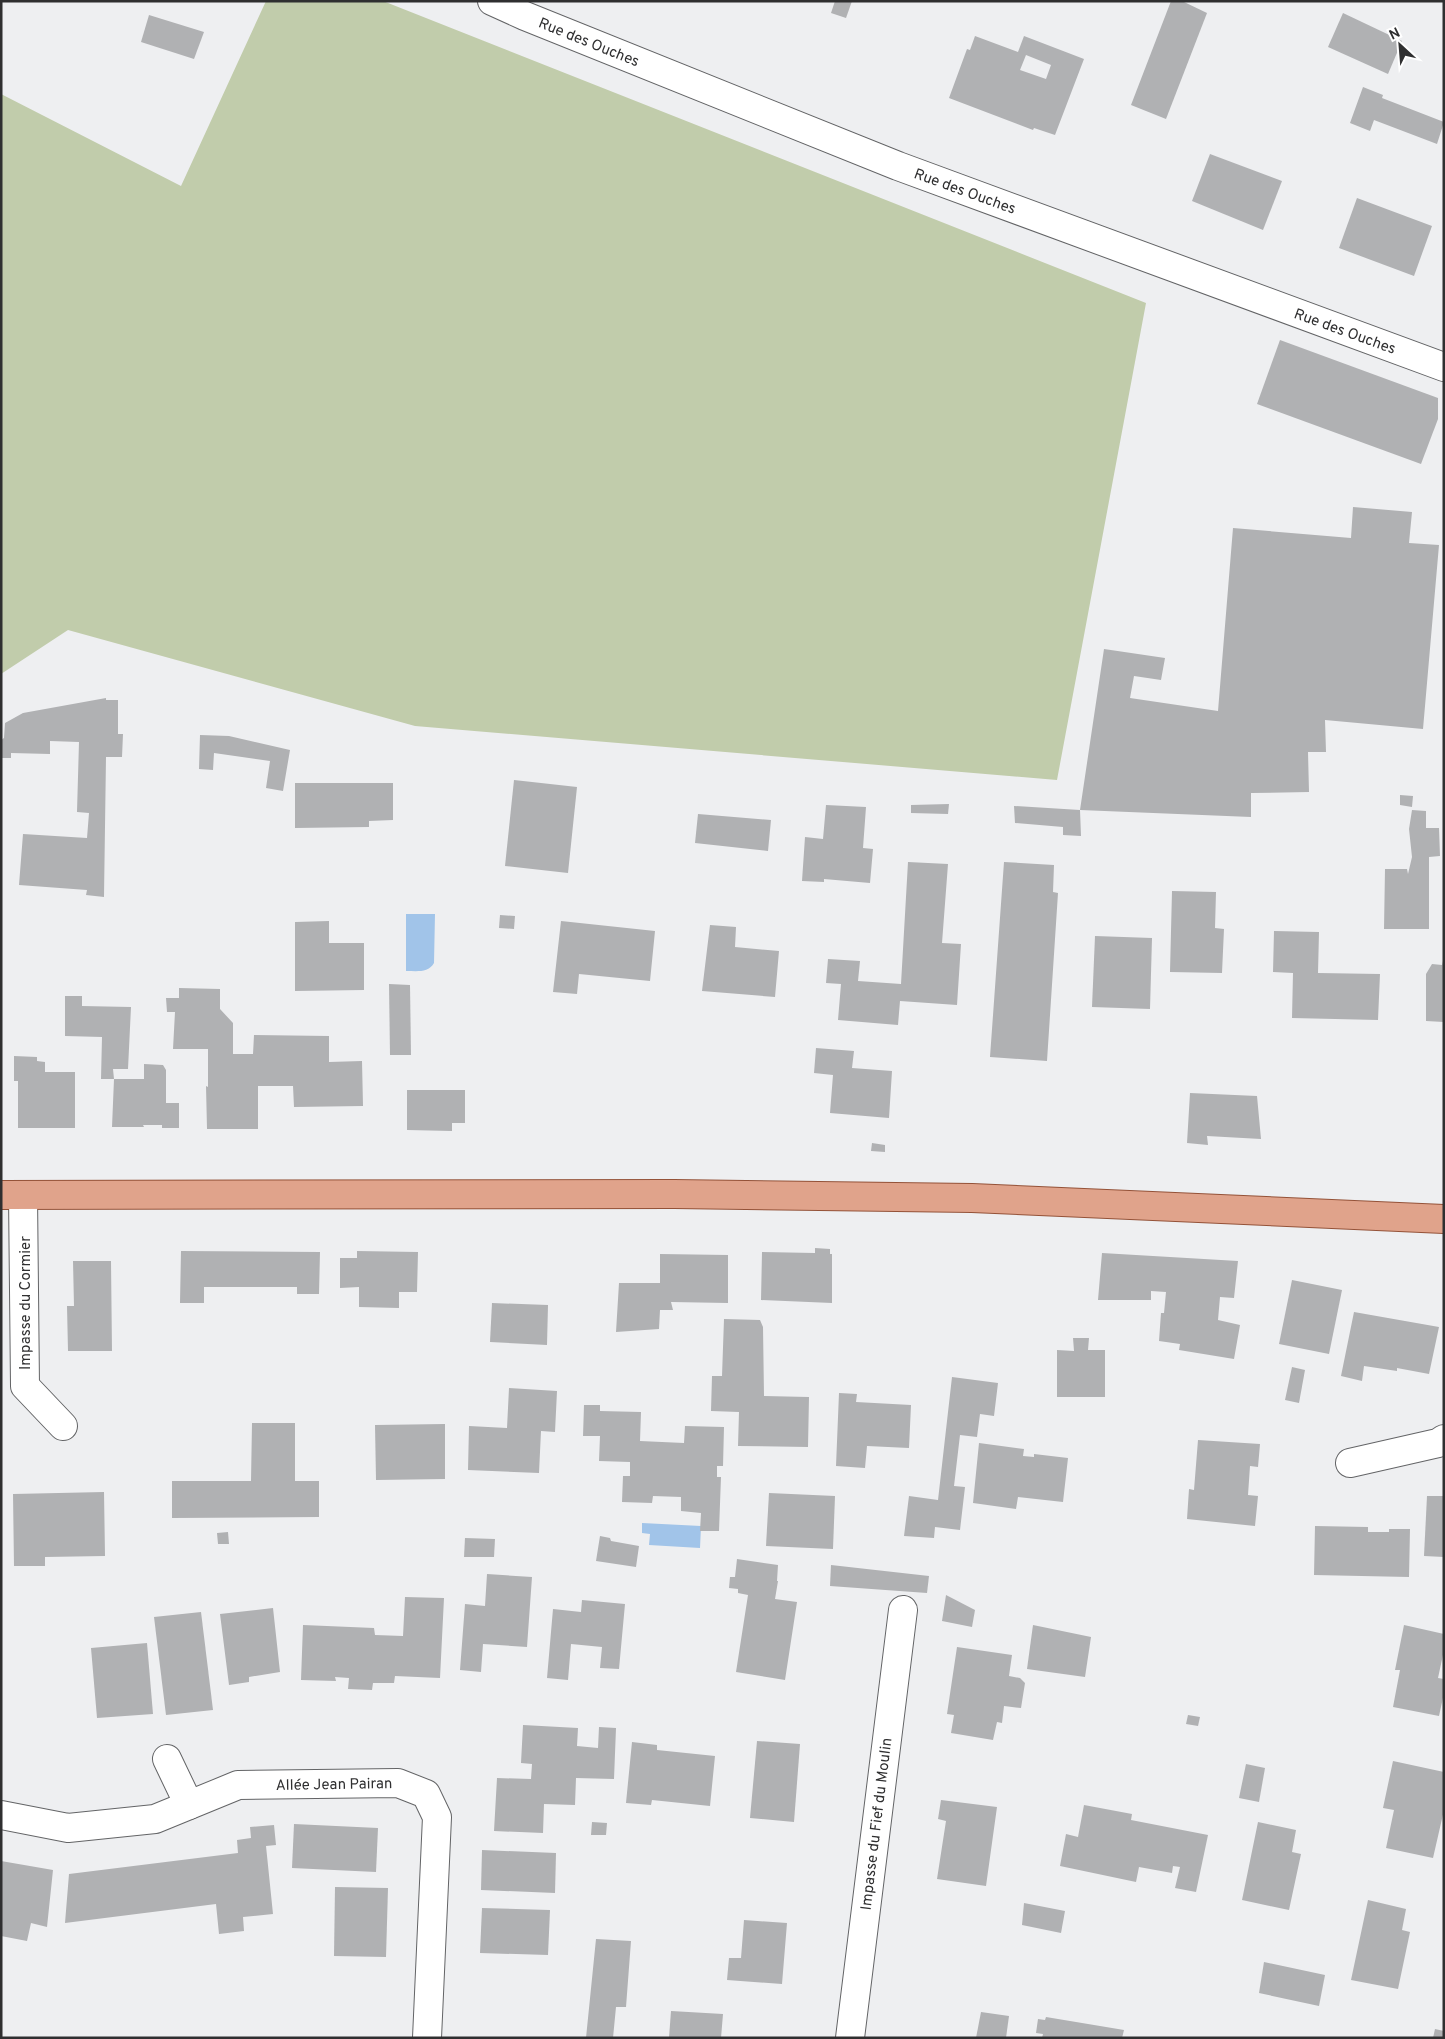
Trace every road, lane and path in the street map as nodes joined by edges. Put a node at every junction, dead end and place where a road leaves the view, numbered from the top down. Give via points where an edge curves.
1 (492, 1) edge
2 (1444, 367) edge
3 (12, 1195) edge
4 (1444, 1219) edge
5 (63, 1426) dead end
6 (1444, 1439) edge
7 (1350, 1462) dead end
8 (903, 1610) dead end
9 (166, 1760) dead end
10 (189, 1805) junction
11 (1, 1815) edge
12 (427, 2038) edge
13 (850, 2038) edge

1 - 2 street, Rue des Ouches via 898,166
3 - 4 main road via 674,1194 972,1198
3 - 5 street, Impasse du Cormier via 25,1386
6 - 7 street
8 - 13 street, Impasse du Fief du Moulin
9 - 10 street
10 - 11 street, Allée Jean Pairan via 156,1819 68,1828
10 - 12 street, Allée Jean Pairan via 238,1785 398,1783 426,1794 437,1817

